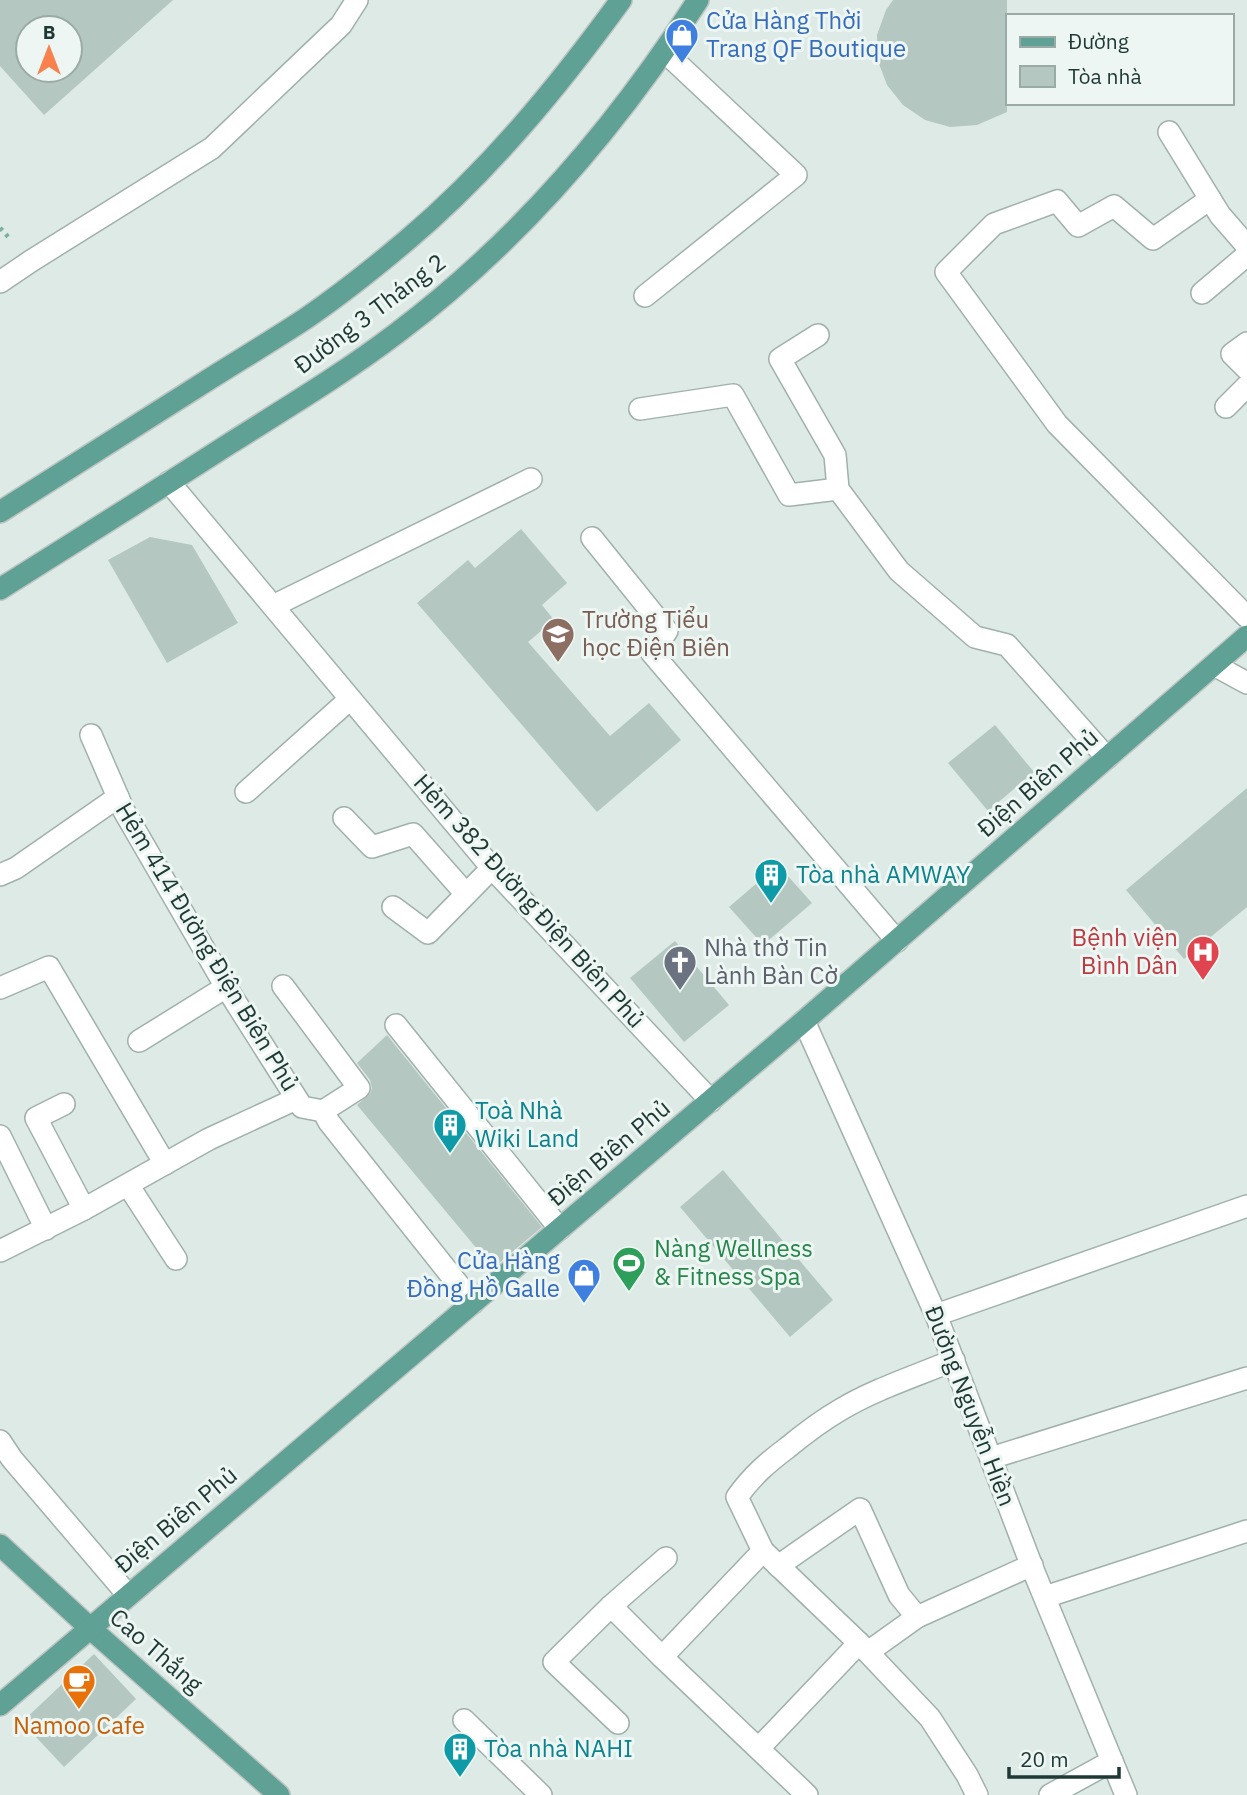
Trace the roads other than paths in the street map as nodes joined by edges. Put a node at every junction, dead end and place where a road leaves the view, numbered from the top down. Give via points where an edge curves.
1 (357, 0) edge
2 (621, 0) edge
3 (698, 0) edge
4 (664, 52) junction
5 (1169, 132) dead end
6 (1210, 199) junction
7 (1247, 246) edge
8 (1247, 255) edge
9 (0, 282) edge
10 (1202, 293) dead end
11 (645, 296) dead end
12 (818, 335) dead end
13 (1247, 343) edge
14 (1247, 369) edge
15 (1247, 386) edge
16 (1226, 407) dead end
17 (640, 409) dead end
18 (531, 479) dead end
19 (169, 482) junction
20 (838, 489) junction
21 (0, 512) edge
22 (592, 538) dead end
23 (0, 589) edge
24 (273, 606) junction
25 (1247, 618) edge
26 (1247, 636) edge
27 (1214, 665) junction
28 (1247, 683) edge
29 (350, 699) junction
30 (91, 735) dead end
31 (1107, 758) junction
32 (246, 792) dead end
33 (118, 797) junction
34 (344, 818) dead end
35 (492, 868) junction
36 (0, 875) edge
37 (466, 894) junction
38 (394, 906) dead end
39 (897, 940) junction
40 (283, 986) dead end
41 (226, 987) junction
42 (0, 988) edge
43 (804, 1021) junction
44 (397, 1025) dead end
45 (139, 1041) dead end
46 (296, 1099) junction
47 (711, 1101) junction
48 (64, 1104) dead end
49 (323, 1111) junction
50 (0, 1136) edge
51 (165, 1164) junction
52 (128, 1185) junction
53 (1247, 1206) edge
54 (84, 1209) junction
55 (46, 1228) junction
56 (560, 1228) junction
57 (0, 1251) edge
58 (176, 1259) dead end
59 (473, 1303) junction
60 (936, 1315) junction
61 (954, 1360) junction
62 (1247, 1378) edge
63 (0, 1441) edge
64 (991, 1458) junction
65 (6, 1464) edge
66 (1247, 1531) edge
67 (0, 1545) edge
68 (763, 1550) junction
69 (666, 1558) dead end
70 (1032, 1565) junction
71 (778, 1566) junction
72 (128, 1595) junction
73 (1045, 1597) junction
74 (611, 1606) junction
75 (917, 1617) junction
76 (91, 1629) junction
77 (863, 1648) junction
78 (662, 1657) junction
79 (0, 1705) edge
80 (464, 1720) dead end
81 (618, 1723) dead end
82 (759, 1748) junction
83 (1112, 1761) junction
84 (279, 1795) edge
85 (541, 1795) edge
86 (807, 1795) edge
87 (976, 1795) edge
88 (1049, 1795) edge
89 (1126, 1795) edge

1 - 9 street via 341,25 212,148
2 - 21 main road, Đường 3 Tháng 2 via 543,102 455,197 408,240 307,318
3 - 4 main road, Đường 3 Tháng 2
4 - 11 street via 796,175
4 - 19 main road, Đường 3 Tháng 2 via 549,195 451,289 344,372
5 - 6 street
6 - 7 street
6 - 25 street via 1153,239 1114,206 1078,226 1057,201 994,224 946,272 1057,424
8 - 10 street
12 - 20 street via 780,359 835,455
13 - 14 street via 1232,354
15 - 16 street
17 - 20 street via 733,395 789,495
18 - 24 street
19 - 23 main road, Đường 3 Tháng 2
19 - 24 street, Hẻm 382 Đường Điện Biên Phủ
20 - 31 street via 899,571 975,637 1007,645
22 - 39 street via 667,631 651,652
24 - 29 street, Hẻm 382 Đường Điện Biên Phủ
26 - 27 main road, Điện Biên Phủ
27 - 28 street
27 - 31 main road, Điện Biên Phủ
29 - 32 street
29 - 35 street, Hẻm 382 Đường Điện Biên Phủ
30 - 33 street, Hẻm 414 Đường Điện Biên Phủ
31 - 39 main road, Điện Biên Phủ
33 - 36 street
33 - 41 street, Hẻm 414 Đường Điện Biên Phủ
34 - 37 street via 372,846 413,834
35 - 37 street
35 - 47 street, Hẻm 382 Đường Điện Biên Phủ
37 - 38 street via 428,933
39 - 43 main road, Điện Biên Phủ
40 - 49 street via 359,1088
41 - 45 street
41 - 46 street, Hẻm 414 Đường Điện Biên Phủ
42 - 51 street via 49,967
43 - 47 main road, Điện Biên Phủ
43 - 60 street, Đường Nguyễn Hiền
44 - 56 street
46 - 49 street, Hẻm 414 Đường Điện Biên Phủ via 302,1107
46 - 51 street
47 - 56 main road, Điện Biên Phủ
48 - 54 street via 36,1118
49 - 59 street, Hẻm 414 Đường Điện Biên Phủ
50 - 55 street
51 - 52 street
52 - 54 street
52 - 58 street
53 - 60 street
54 - 55 street
55 - 57 street
56 - 59 main road, Điện Biên Phủ
59 - 72 main road, Điện Biên Phủ
60 - 61 street, Đường Nguyễn Hiền
61 - 64 street, Đường Nguyễn Hiền
61 - 68 street via 840,1410 750,1478 737,1497
62 - 64 street
63 - 65 street
64 - 70 street, Đường Nguyễn Hiền
65 - 72 street
66 - 73 street
67 - 76 main road, Cao Thắng
68 - 71 street
68 - 78 street
69 - 74 street
70 - 73 street, Đường Nguyễn Hiền
70 - 75 street
71 - 75 street via 860,1509 899,1595
71 - 77 street
72 - 76 main road, Điện Biên Phủ
73 - 83 street, Đường Nguyễn Hiền
74 - 78 street
74 - 81 street via 554,1661
75 - 77 street
76 - 79 main road, Điện Biên Phủ
76 - 84 main road, Cao Thắng
77 - 82 street
77 - 87 street via 930,1718
78 - 82 street
80 - 85 street
82 - 86 street
83 - 88 street
83 - 89 street, Đường Nguyễn Hiền

